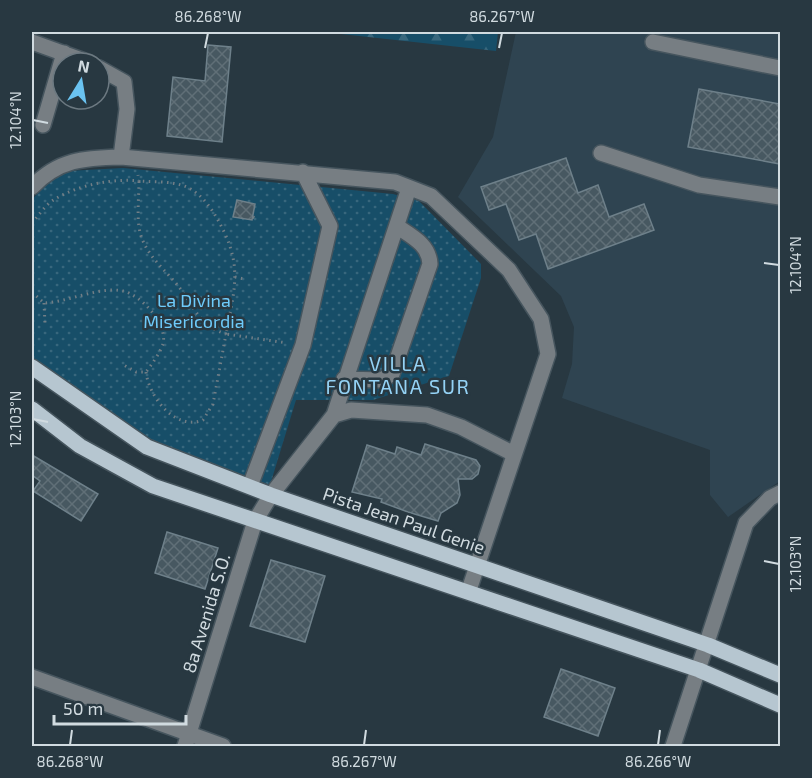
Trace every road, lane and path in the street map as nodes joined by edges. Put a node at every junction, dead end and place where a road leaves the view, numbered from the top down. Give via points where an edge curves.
1 (32, 42) edge
2 (653, 42) dead end
3 (61, 51) edge
4 (780, 68) edge
5 (111, 75) edge
6 (51, 97) edge
7 (43, 125) dead end
8 (601, 153) dead end
9 (121, 157) junction
10 (303, 172) junction
11 (138, 174) dead end
12 (139, 181) junction
13 (32, 187) edge
14 (409, 188) junction
15 (780, 197) edge
16 (253, 218) dead end
17 (258, 219) dead end
18 (32, 223) edge
19 (398, 227) junction
20 (236, 277) junction
21 (244, 279) dead end
22 (32, 292) edge
23 (44, 303) junction
24 (45, 324) dead end
25 (226, 334) junction
26 (303, 345) junction
27 (122, 363) dead end
28 (32, 367) edge
29 (146, 372) junction
30 (344, 378) junction
31 (32, 410) edge
32 (334, 415) junction
33 (514, 454) junction
34 (250, 486) junction
35 (780, 493) edge
36 (271, 495) junction
37 (255, 521) junction
38 (477, 566) junction
39 (469, 590) junction
40 (708, 645) junction
41 (699, 670) junction
42 (780, 675) edge
43 (32, 676) edge
44 (780, 705) edge
45 (187, 741) edge
46 (223, 747) edge
47 (673, 747) edge

1 - 3 street
2 - 4 street
5 - 9 street via 124,82 127,109
6 - 7 street
8 - 15 street via 699,185
9 - 10 street
9 - 13 street via 65,163 46,173
10 - 14 street via 395,182
10 - 26 street via 330,226
11 - 12 path
12 - 18 path via 125,179 66,194 54,200
12 - 20 path via 179,184 206,200 233,250
12 - 25 path via 139,229 155,264 182,291 201,320
14 - 19 street
14 - 33 street via 431,196 509,270 541,319 548,354
16 - 17 path
19 - 30 street
19 - 30 street via 428,251 430,264 392,374 381,380
20 - 21 path
20 - 25 path
22 - 23 path
23 - 24 path
23 - 29 path via 123,291 143,303 154,312 163,341
25 - 26 path
25 - 29 path via 213,404 203,420 182,420 163,408
26 - 34 street
27 - 29 path via 136,372
28 - 34 main road, Pista Jean Paul Genie via 147,447
30 - 32 street
31 - 37 main road via 80,446 153,486
32 - 33 street via 351,410 427,415
32 - 36 street, 8a Avenida S.O.
33 - 38 street
34 - 36 main road, Pista Jean Paul Genie
35 - 40 street via 746,523
36 - 37 street, 8a Avenida S.O.
36 - 38 main road, Pista Jean Paul Genie
37 - 39 main road
37 - 45 street, 8a Avenida S.O.
38 - 39 street
38 - 40 main road, Pista Jean Paul Genie
39 - 41 main road
40 - 41 street
40 - 42 main road, Pista Jean Paul Genie
41 - 44 main road
41 - 47 street
43 - 45 street
45 - 46 street

